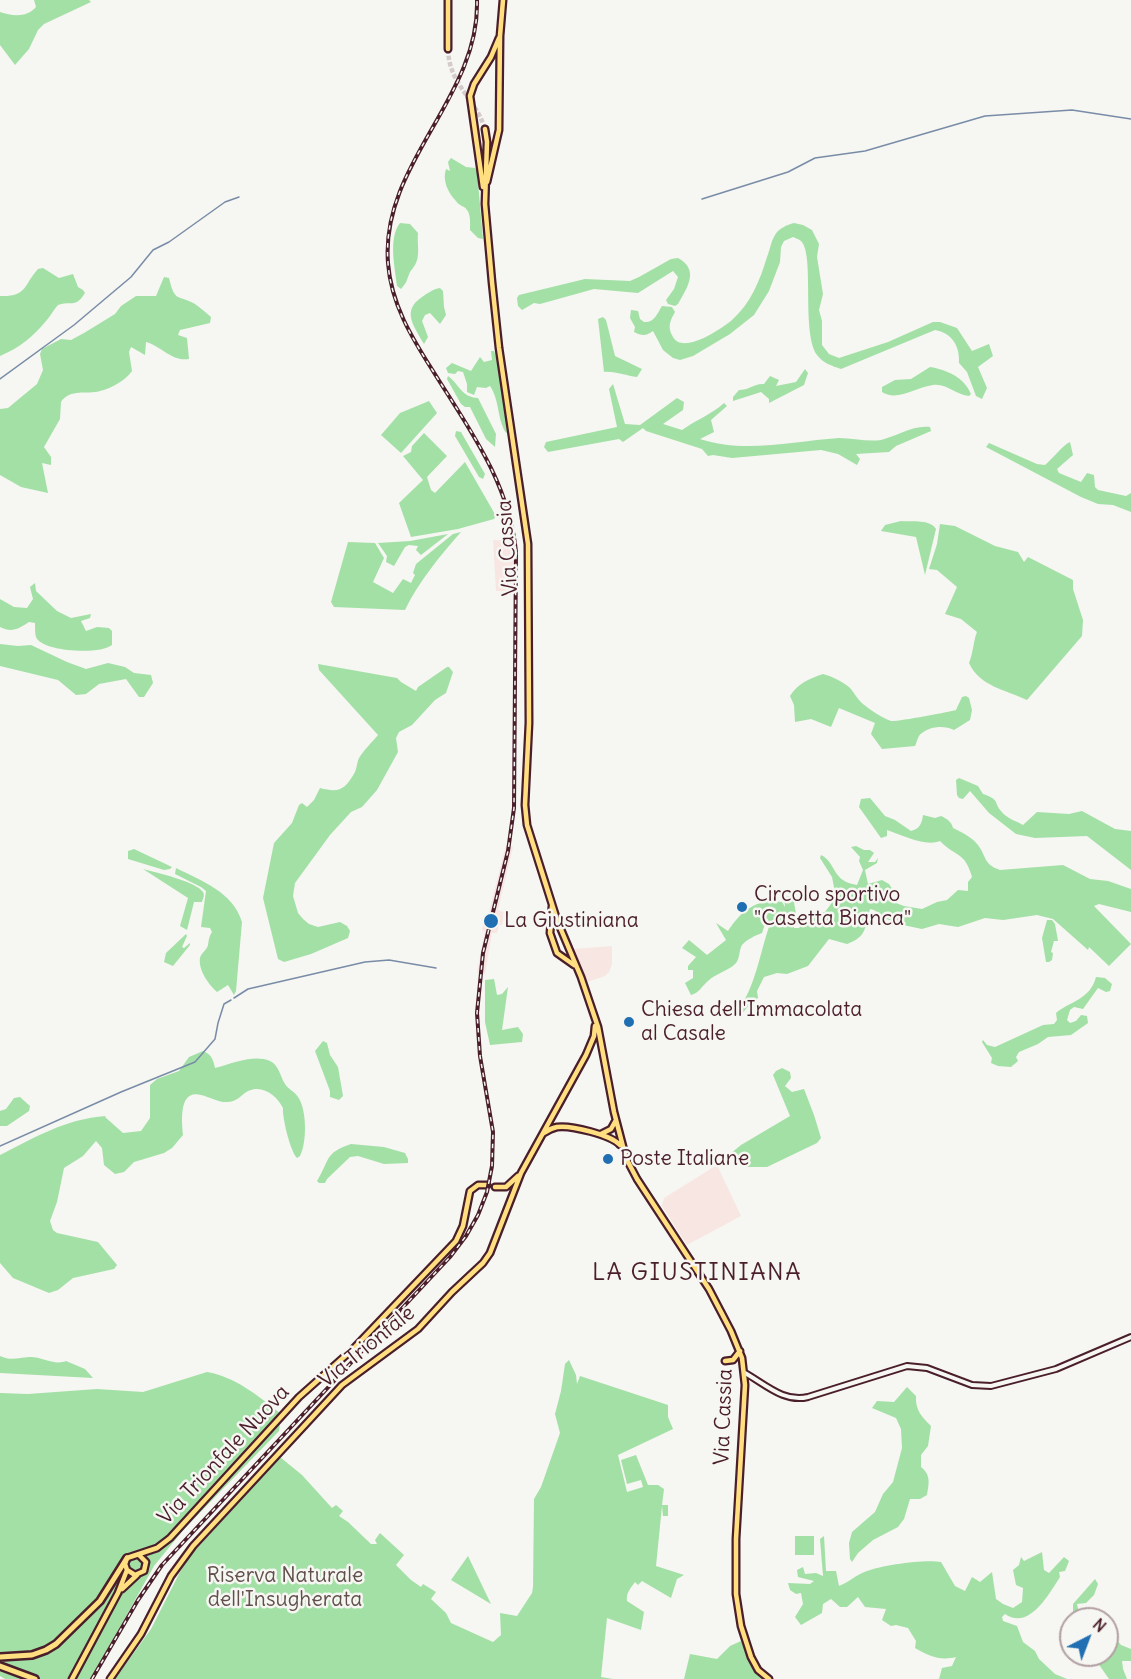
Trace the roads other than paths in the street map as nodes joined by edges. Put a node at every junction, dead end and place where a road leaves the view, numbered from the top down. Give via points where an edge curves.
1 (448, 0) edge
2 (503, 0) edge
3 (500, 36) junction
4 (448, 49) tunnel mouth
5 (485, 129) tunnel mouth
6 (486, 189) junction
7 (485, 204) junction
8 (552, 903) junction
9 (560, 927) junction
10 (549, 930) junction
11 (569, 950) junction
12 (563, 956) junction
13 (578, 970) junction
14 (595, 1020) junction
15 (602, 1045) junction
16 (589, 1048) junction
17 (555, 1111) junction
18 (616, 1120) junction
19 (562, 1127) junction
20 (601, 1134) junction
21 (542, 1135) junction
22 (623, 1149) junction
23 (521, 1173) junction
24 (487, 1185) dead end
25 (497, 1188) dead end
26 (1131, 1337) edge
27 (740, 1351) junction
28 (725, 1361) dead end
29 (745, 1373) junction
30 (136, 1554) junction
31 (127, 1558) junction
32 (127, 1570) junction
33 (137, 1575) junction
34 (118, 1593) junction
35 (0, 1657) edge
36 (0, 1666) edge
37 (35, 1679) edge
38 (72, 1679) edge
39 (110, 1679) edge
40 (769, 1679) edge

1 - 4 main road
2 - 3 main road
3 - 6 main road via 499,122
3 - 7 main road via 470,96
5 - 6 main road
6 - 7 main road, Via Cassia
7 - 8 main road, Via Cassia via 499,348 528,541 526,816
8 - 9 main road, Via Cassia
8 - 10 main road, Via Cassia
9 - 10 main road via 554,925
9 - 11 main road, Via Cassia
10 - 12 main road, Via Cassia via 557,952
11 - 12 main road
11 - 13 main road, Via Cassia
12 - 13 main road, Via Cassia
13 - 14 main road, Via Cassia
14 - 15 main road, Via Cassia
14 - 16 main road, Via Trionfale
15 - 16 street via 596,1043
15 - 18 main road, Via Cassia
16 - 17 main road, Via Trionfale
17 - 19 main road via 556,1121
17 - 21 main road, Via Trionfale
18 - 20 main road via 611,1129
18 - 22 main road, Via Cassia
19 - 20 main road
19 - 21 main road
20 - 22 main road via 614,1139
21 - 23 main road, Via Trionfale
22 - 27 main road, Via Cassia via 634,1174 709,1289
23 - 25 main road via 507,1187
23 - 39 main road, Via Trionfale via 483,1263 418,1329 342,1385 193,1546
24 - 30 main road, Via Trionfale Nuova via 470,1191 460,1234 452,1246 353,1349 299,1396 175,1534 159,1546
26 - 29 street via 1060,1368 991,1386 972,1385 927,1368 907,1366 796,1399
27 - 28 main road via 733,1360
27 - 29 main road, Via Cassia
29 - 40 main road, Via Cassia via 736,1594 751,1657
30 - 31 main road
30 - 33 main road via 146,1564
31 - 32 main road
31 - 35 highway via 100,1601 56,1644 30,1656
32 - 33 main road
32 - 34 main road
33 - 34 main road
34 - 38 main road
36 - 37 highway

